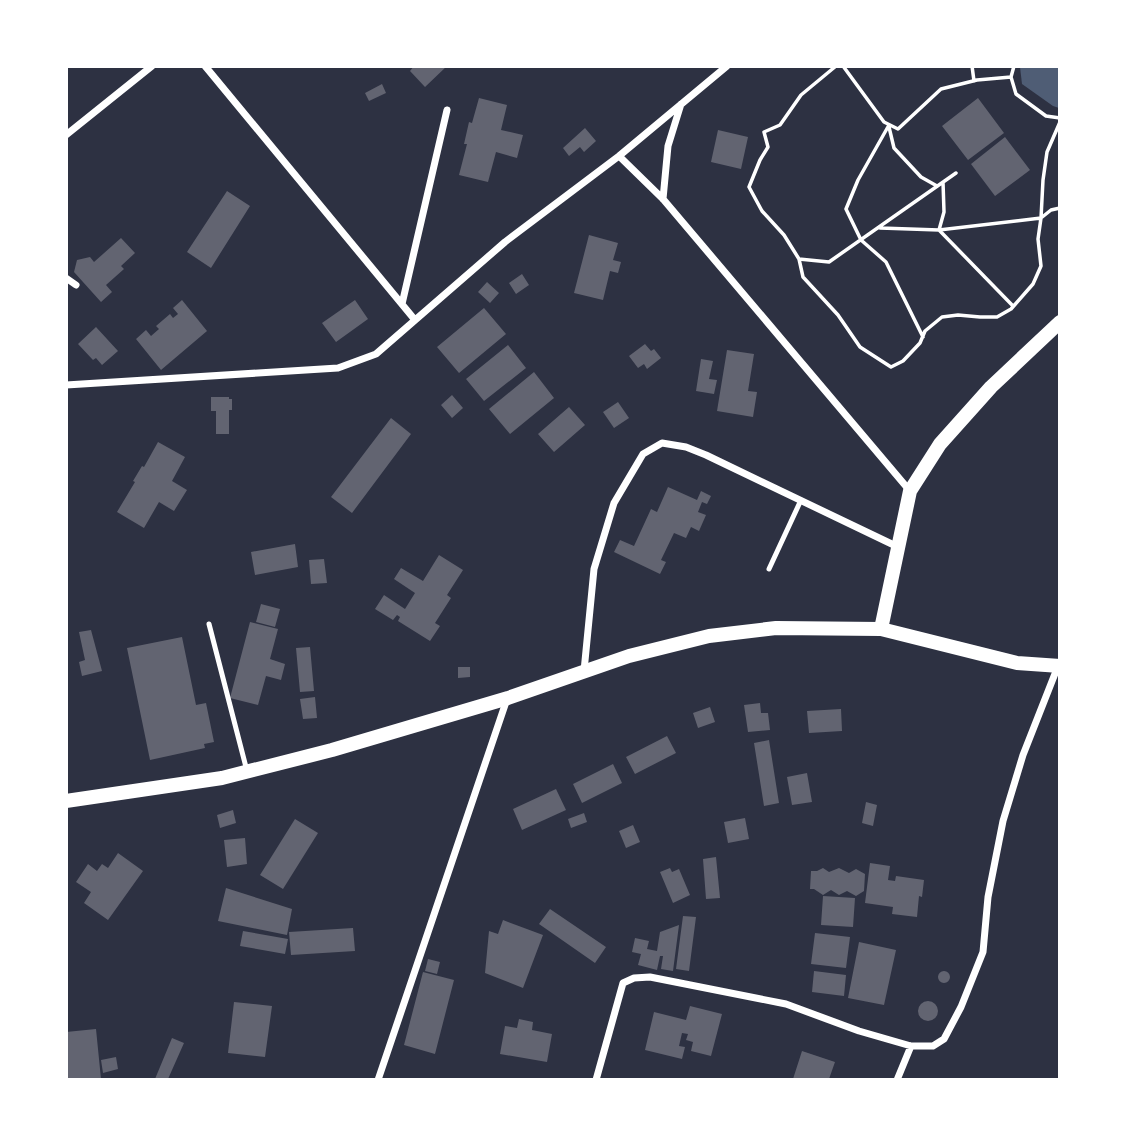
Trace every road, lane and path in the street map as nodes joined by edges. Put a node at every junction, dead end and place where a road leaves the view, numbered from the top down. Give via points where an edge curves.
1 (152, 66) edge
2 (205, 66) edge
3 (727, 66) edge
4 (836, 66) edge
5 (843, 66) edge
6 (972, 66) edge
7 (1014, 66) edge
8 (1011, 77) junction
9 (974, 81) junction
10 (681, 103) junction
11 (447, 110) dead end
12 (1059, 120) edge
13 (889, 124) junction
14 (66, 135) edge
15 (620, 156) junction
16 (956, 173) dead end
17 (943, 182) junction
18 (937, 186) junction
19 (663, 199) junction
20 (1059, 208) edge
21 (1041, 218) junction
22 (878, 228) junction
23 (939, 230) junction
24 (861, 240) junction
25 (799, 259) junction
26 (66, 278) edge
27 (76, 285) dead end
28 (402, 304) junction
29 (1013, 306) junction
30 (415, 320) junction
31 (1059, 322) edge
32 (923, 337) junction
33 (66, 385) edge
34 (910, 491) junction
35 (801, 500) junction
36 (899, 547) junction
37 (769, 569) dead end
38 (209, 624) dead end
39 (881, 629) junction
40 (1059, 666) edge
41 (584, 672) junction
42 (508, 698) junction
43 (247, 771) junction
44 (66, 802) edge
45 (911, 1046) junction
46 (378, 1080) edge
47 (596, 1080) edge
48 (897, 1080) edge

1 - 14 street
2 - 28 street
3 - 10 street
4 - 25 path via 801,95 780,125 764,132 768,147 749,187
5 - 13 path
6 - 9 path
7 - 8 path
8 - 9 path
8 - 12 path via 1016,94
9 - 13 path via 941,89 898,129
10 - 15 street
10 - 19 street via 668,146
11 - 28 street
12 - 21 path via 1047,152
13 - 18 path via 894,148 921,177
13 - 24 path via 846,209
15 - 19 street
15 - 30 street via 505,243
16 - 17 path
17 - 18 path
17 - 23 path
18 - 22 path
19 - 34 street
20 - 21 path
21 - 23 path
21 - 29 path via 1041,266 1033,284
22 - 23 path
22 - 24 path
23 - 29 path
24 - 25 path via 829,262
24 - 32 path via 886,262
25 - 32 path via 803,277 860,347 891,367 903,362
26 - 27 street
28 - 30 street
29 - 32 path via 997,317 942,317
30 - 33 street via 376,354 338,368
31 - 34 main road via 940,444
34 - 36 main road
35 - 36 street
35 - 37 lane
35 - 41 street via 686,447 662,443 643,454 614,503 594,569
36 - 39 main road
38 - 43 lane
39 - 40 main road via 1017,663
39 - 41 main road via 776,628 709,636
40 - 45 street via 1023,755 1003,821 983,952 944,1039 933,1046
41 - 42 main road
42 - 43 main road
42 - 46 street
43 - 44 main road
45 - 47 street via 786,1004 650,977 634,978 623,984
45 - 48 street

